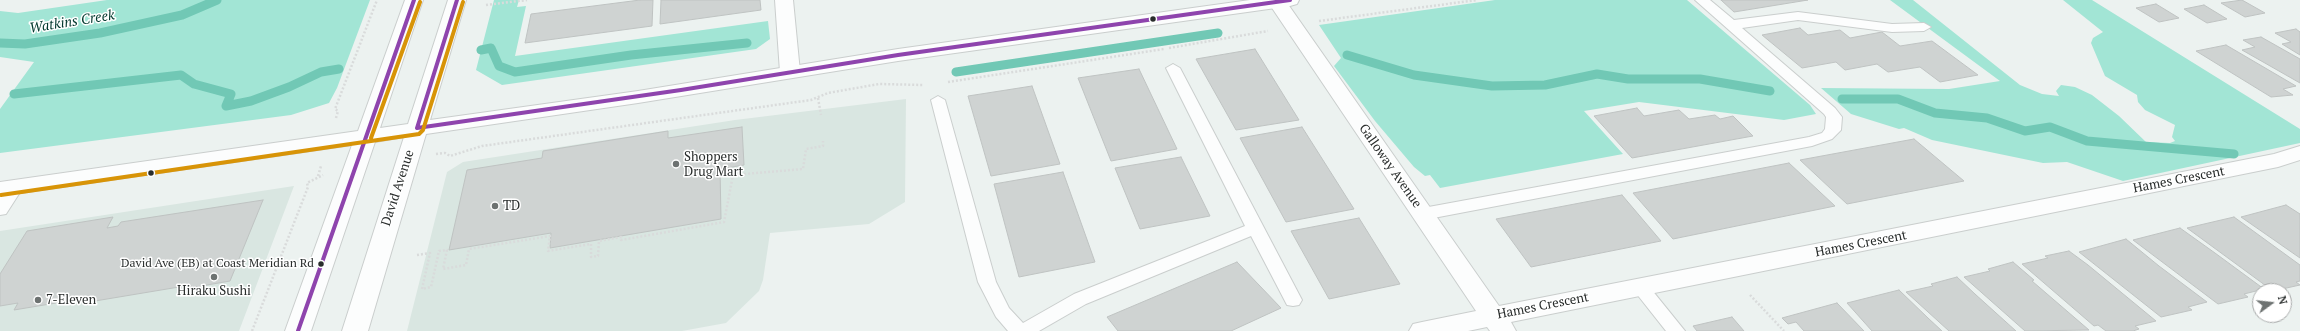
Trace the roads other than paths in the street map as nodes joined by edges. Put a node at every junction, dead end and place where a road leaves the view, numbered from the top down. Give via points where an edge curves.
1 (414, 0) edge
2 (457, 0) edge
3 (784, 0) edge
4 (1702, 0) edge
5 (1284, 1) edge
6 (1731, 25) junction
7 (1924, 27) dead end
8 (1172, 68) dead end
9 (790, 72) junction
10 (938, 100) dead end
11 (417, 128) junction
12 (365, 136) junction
13 (2300, 153) edge
14 (8, 187) edge
15 (0, 210) edge
16 (1423, 214) junction
17 (1255, 228) junction
18 (1641, 288) junction
19 (1293, 300) dead end
20 (1498, 323) edge
21 (298, 331) edge
22 (355, 331) edge
23 (1019, 331) edge
24 (1024, 331) edge
25 (1422, 331) edge
26 (1676, 331) edge

1 - 12 main road
2 - 11 main road, David Avenue
3 - 9 main road
4 - 6 lane
5 - 9 main road
5 - 16 main road, Galloway Avenue
6 - 7 lane via 1798,16 1892,28
6 - 16 lane via 1830,111 1834,117 1833,130 1827,136 1812,141
8 - 17 lane
9 - 11 main road
10 - 23 lane via 987,282 1002,312
11 - 12 main road
11 - 22 main road, David Avenue
12 - 14 main road
12 - 21 main road
13 - 18 main road, Hames Crescent via 2270,162
14 - 15 lane
16 - 20 main road, Galloway Avenue
17 - 19 lane
17 - 24 lane via 1080,299
18 - 20 main road, Hames Crescent
18 - 26 lane
20 - 25 main road, Hames Crescent

